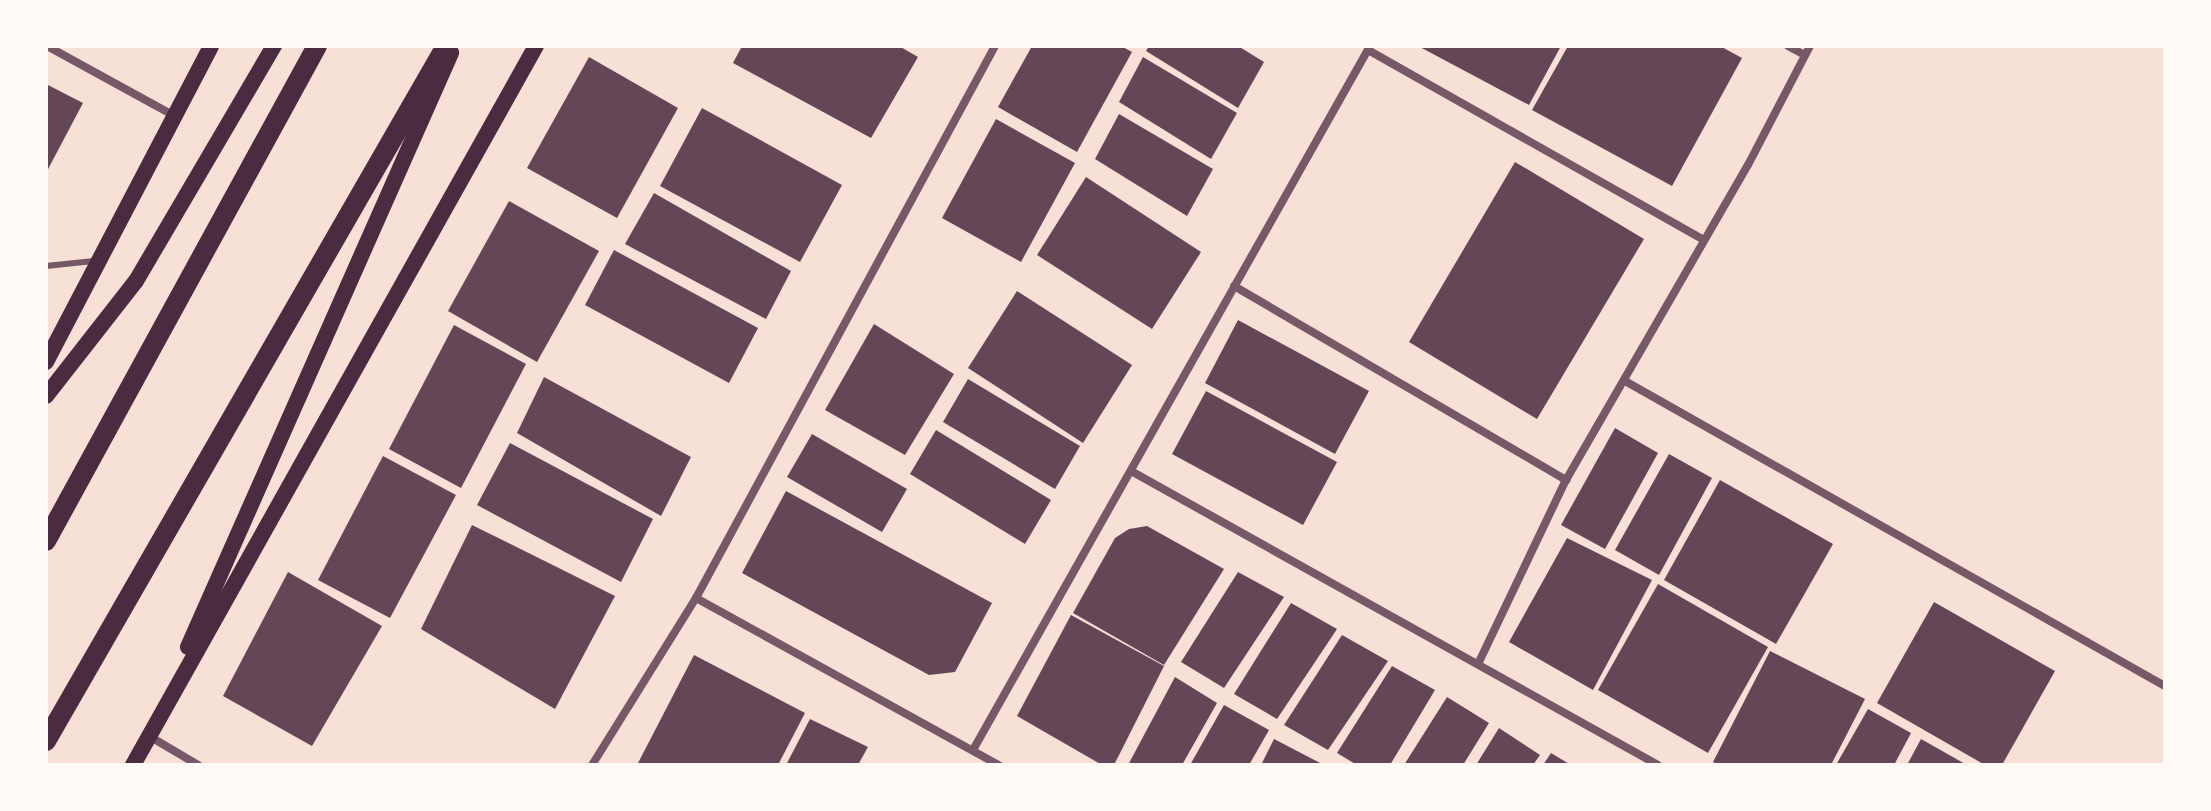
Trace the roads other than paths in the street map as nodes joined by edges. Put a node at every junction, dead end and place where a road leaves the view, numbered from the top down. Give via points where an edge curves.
1 (47, 46) edge
2 (211, 46) edge
3 (274, 46) edge
4 (317, 46) edge
5 (446, 46) edge
6 (454, 46) edge
7 (536, 46) edge
8 (995, 46) edge
9 (1788, 46) edge
10 (1810, 46) edge
11 (1369, 48) edge
12 (1805, 55) junction
13 (173, 115) junction
14 (1704, 240) junction
15 (98, 261) junction
16 (46, 266) edge
17 (1234, 286) junction
18 (46, 362) edge
19 (1625, 381) junction
20 (46, 396) edge
21 (1131, 471) junction
22 (1566, 480) junction
23 (46, 541) edge
24 (696, 598) junction
25 (1479, 662) junction
26 (2165, 686) edge
27 (149, 736) junction
28 (46, 741) edge
29 (973, 750) junction
30 (133, 765) edge
31 (198, 765) edge
32 (592, 765) edge
33 (999, 765) edge
34 (1658, 765) edge

1 - 13 street
2 - 13 main road
3 - 20 main road via 136,281
4 - 23 main road
5 - 28 main road
6 - 27 main road
7 - 27 main road
8 - 24 street
9 - 12 street
10 - 12 street
11 - 14 street
11 - 17 street
12 - 14 street
13 - 15 main road
14 - 19 street
15 - 16 lane
15 - 18 main road
17 - 21 street
17 - 22 street
19 - 22 street
19 - 26 street
21 - 25 street
21 - 29 street
22 - 25 street
24 - 29 street
24 - 32 street
25 - 34 street
27 - 30 main road
27 - 31 street
29 - 33 street

